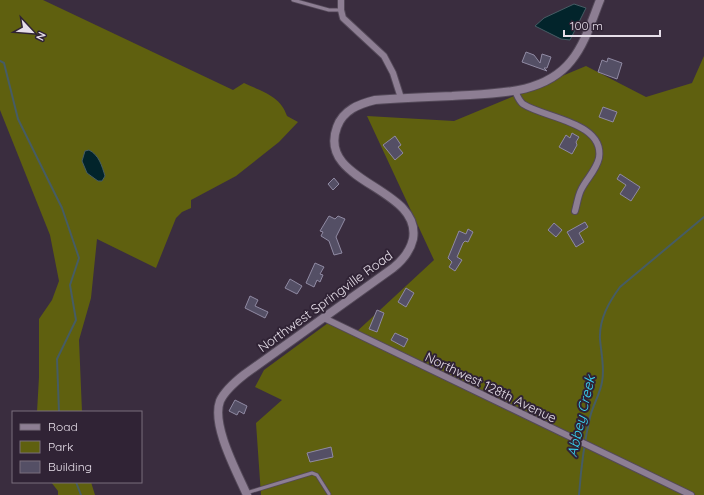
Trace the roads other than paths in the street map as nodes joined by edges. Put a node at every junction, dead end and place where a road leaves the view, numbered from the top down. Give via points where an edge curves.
1 (293, 0) edge
2 (341, 0) edge
3 (600, 0) edge
4 (341, 10) junction
5 (515, 91) junction
6 (401, 98) junction
7 (575, 211) dead end
8 (324, 318) junction
9 (247, 494) edge
10 (329, 494) dead end
11 (691, 495) edge

1 - 4 lane via 329,10
2 - 4 street
3 - 5 street, Northwest Springville Road via 581,44 568,64 541,84
4 - 6 street via 350,26 379,51 389,65
5 - 6 street, Northwest Springville Road
5 - 7 street via 523,104 588,131 597,146 599,160 580,193
6 - 8 street, Northwest Springville Road via 367,102 349,110 337,126 335,143 336,152 347,167 401,206 414,229 412,244 408,254 393,268
8 - 9 street, Northwest Springville Road via 238,380 220,400 218,423
8 - 11 street, Northwest 128th Avenue
9 - 10 lane via 312,473 317,475

